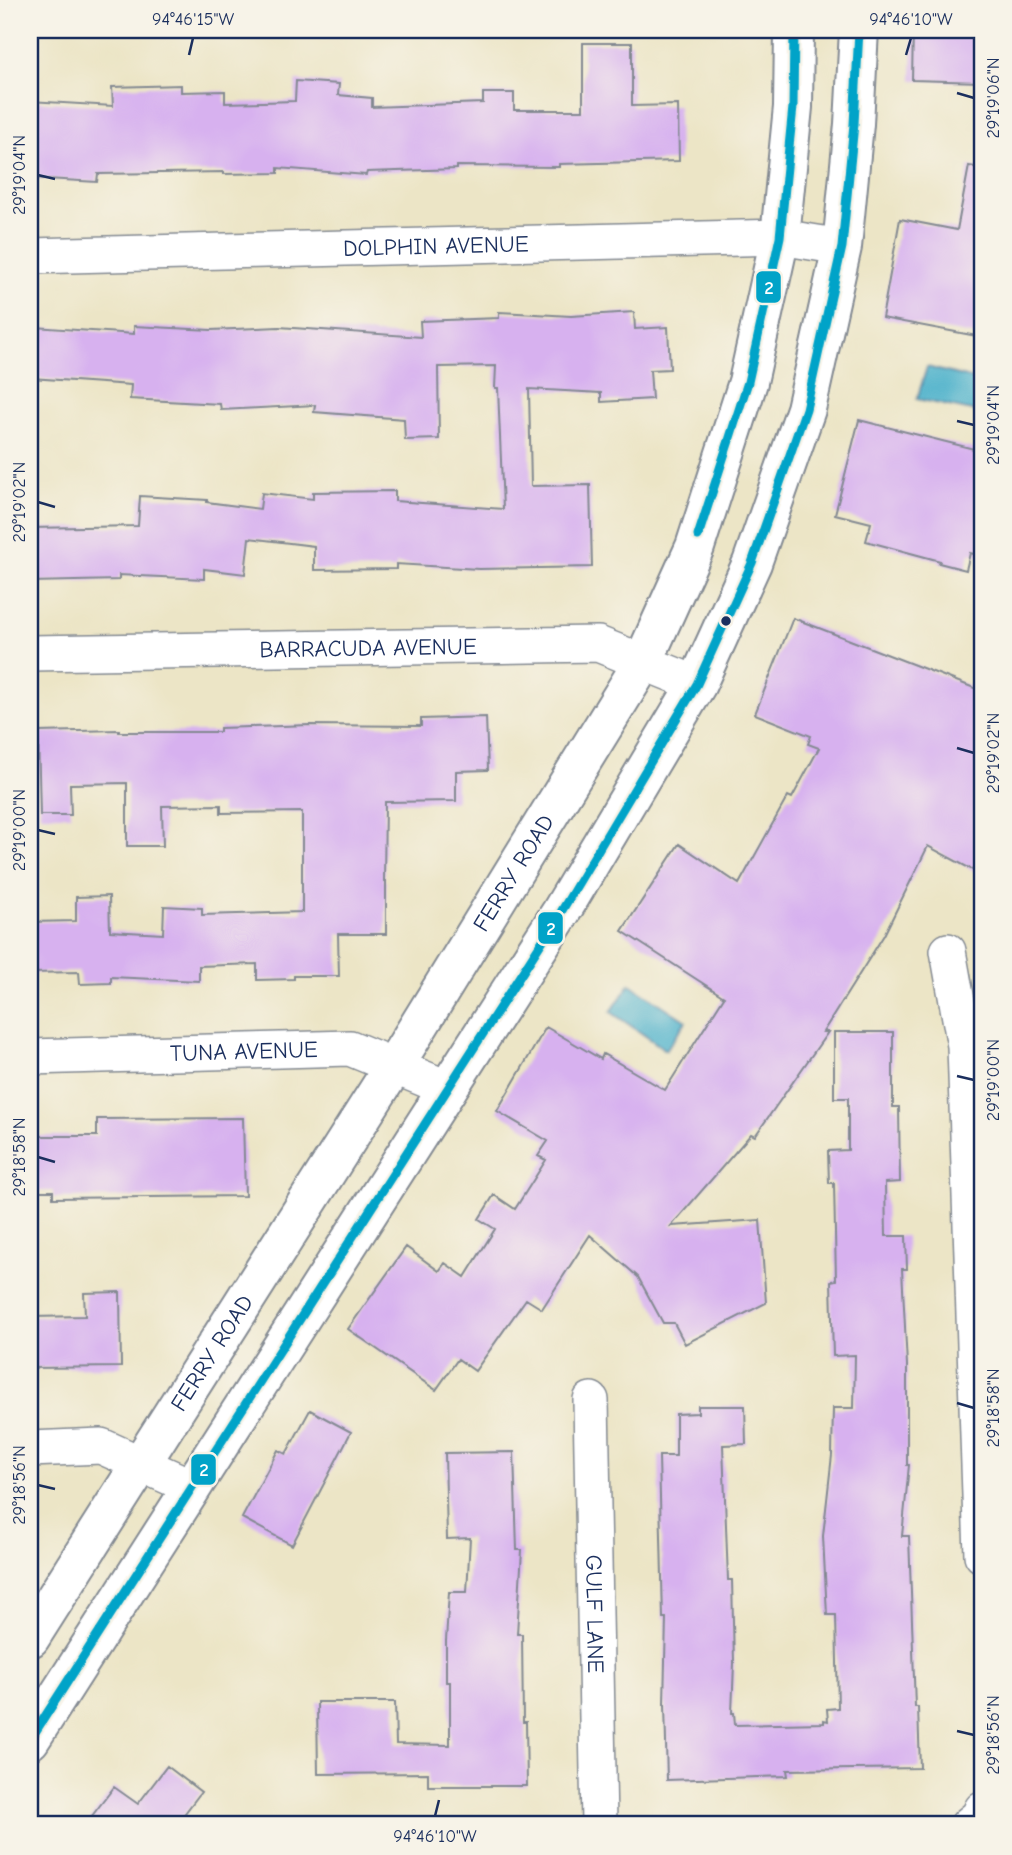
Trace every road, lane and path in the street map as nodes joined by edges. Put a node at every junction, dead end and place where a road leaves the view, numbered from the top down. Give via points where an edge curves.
1 (794, 30) edge
2 (859, 30) edge
3 (780, 237) junction
4 (842, 247) junction
5 (30, 256) edge
6 (30, 653) edge
7 (643, 662) junction
8 (697, 684) junction
9 (948, 951) dead end
10 (30, 1057) edge
11 (394, 1066) junction
12 (449, 1089) junction
13 (591, 1400) dead end
14 (30, 1448) edge
15 (140, 1463) junction
16 (192, 1487) junction
17 (982, 1555) edge
18 (30, 1638) edge
19 (30, 1740) edge
20 (599, 1825) edge

1 - 3 main road, FERRY ROAD via 793,107
2 - 4 main road
3 - 4 street, DOLPHIN AVENUE
3 - 5 street, DOLPHIN AVENUE
3 - 7 main road, FERRY ROAD via 748,382 695,547
4 - 8 main road via 806,409 752,563
6 - 7 street, BARRACUDA AVENUE via 598,644
7 - 8 street, BARRACUDA AVENUE
7 - 11 main road, FERRY ROAD
8 - 12 main road
9 - 17 street via 965,1046
10 - 11 street, TUNA AVENUE via 350,1048
11 - 12 street, TUNA AVENUE
11 - 15 main road, FERRY ROAD
12 - 16 main road
13 - 20 street, GULF LANE
14 - 15 street via 101,1446
15 - 16 street
15 - 18 main road, FERRY ROAD
16 - 19 main road

